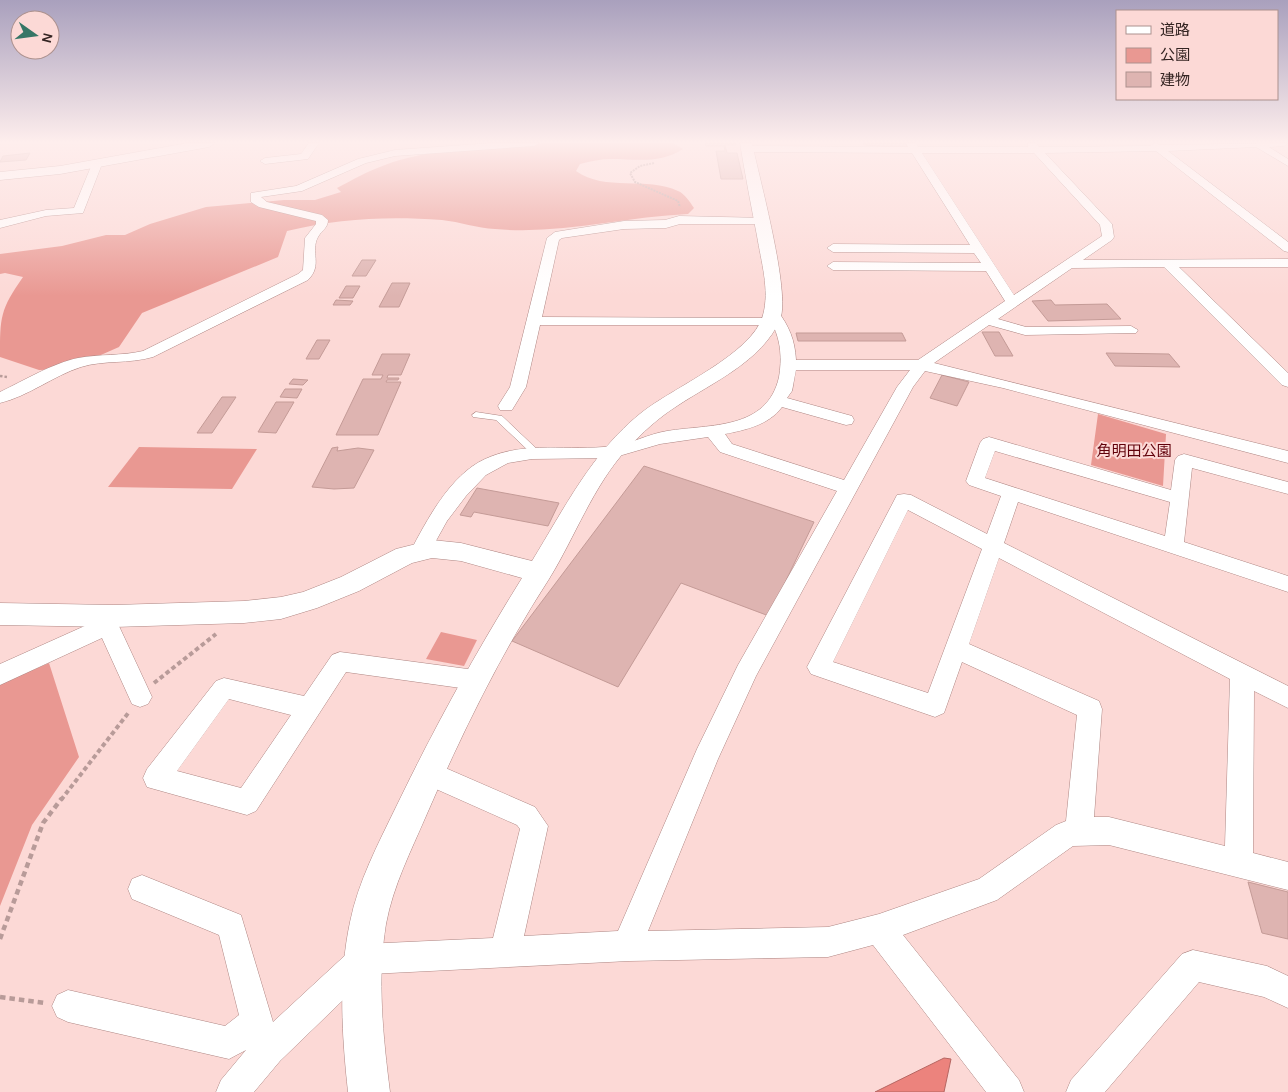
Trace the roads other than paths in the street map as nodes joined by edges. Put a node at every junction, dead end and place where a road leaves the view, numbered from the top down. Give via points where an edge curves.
1 (86, 194) edge
2 (261, 194) edge
3 (756, 194) edge
4 (943, 194) edge
5 (1077, 194) edge
6 (1218, 194) edge
7 (0, 212) edge
8 (15, 220) junction
9 (761, 220) junction
10 (0, 224) edge
11 (833, 248) dead end
12 (1288, 248) edge
13 (978, 249) junction
14 (1167, 263) junction
15 (1288, 263) edge
16 (1072, 264) junction
17 (833, 266) dead end
18 (990, 267) junction
19 (1012, 302) junction
20 (770, 318) junction
21 (987, 320) junction
22 (533, 321) junction
23 (1131, 330) dead end
24 (788, 365) junction
25 (921, 365) junction
26 (1288, 382) edge
27 (0, 398) edge
28 (777, 400) junction
29 (506, 406) dead end
30 (476, 415) dead end
31 (846, 420) dead end
32 (713, 431) junction
33 (612, 452) junction
34 (537, 454) junction
35 (1288, 457) edge
36 (848, 488) junction
37 (1288, 488) edge
38 (1012, 493) junction
39 (1180, 499) junction
40 (994, 546) junction
41 (1174, 546) junction
42 (420, 552) junction
43 (539, 573) junction
44 (1288, 584) edge
45 (0, 614) edge
46 (111, 620) junction
47 (956, 649) junction
48 (1242, 674) junction
49 (0, 676) edge
50 (475, 680) junction
51 (140, 698) road end
52 (1288, 698) edge
53 (308, 708) junction
54 (427, 772) junction
55 (1079, 831) junction
56 (1239, 864) junction
57 (1288, 876) edge
58 (142, 890) dead end
59 (880, 929) junction
60 (629, 946) junction
61 (505, 952) junction
62 (364, 959) junction
63 (1288, 992) edge
64 (68, 1006) road end
65 (262, 1035) junction
66 (233, 1092) edge
67 (369, 1092) edge
68 (1007, 1092) edge
69 (1083, 1092) edge

1 - 8 street via 79,211 46,213
2 - 27 street via 255,195 257,202 322,220 322,225 311,238 309,271 295,282 148,354 76,363
3 - 9 street
4 - 13 street
5 - 16 street via 1108,229 1108,237
6 - 12 street
7 - 8 street via 12,212
8 - 10 street
9 - 20 street via 773,281
9 - 22 street via 617,226 559,235 553,238
11 - 13 street
13 - 18 street
14 - 15 street
14 - 16 street
14 - 26 street
16 - 19 street
17 - 18 street
18 - 19 street
19 - 21 street
20 - 22 street
20 - 24 street via 785,332
20 - 33 street via 744,353 655,412
21 - 23 street via 1025,330
21 - 25 street
22 - 29 street via 518,387
24 - 25 street
24 - 28 street via 787,382
25 - 35 street
25 - 36 street via 905,387
28 - 31 street
28 - 32 street via 753,423
30 - 34 lane via 499,418
32 - 33 street via 659,438
32 - 36 street via 726,448
33 - 34 street
33 - 43 street
34 - 42 street via 514,454 477,472 434,524
36 - 60 street via 746,672 706,757
37 - 39 street via 1184,460
38 - 39 street via 975,481 989,443
38 - 40 street
38 - 41 street
39 - 41 street
40 - 47 street
40 - 47 street via 904,500 819,667 935,706
40 - 48 street
41 - 44 street
42 - 43 street via 432,549 461,552
42 - 46 street via 308,601 281,608
43 - 50 street
45 - 46 street
46 - 49 street
46 - 51 street
47 - 55 street via 1090,708
48 - 52 street
48 - 56 street
50 - 53 street via 340,662
50 - 54 street
53 - 53 street via 247,802 156,778 224,688
54 - 61 street via 526,816 534,826
54 - 62 street via 382,878 368,922
55 - 56 street via 1109,831
55 - 59 street via 1066,835 987,890
56 - 57 street
58 - 65 street via 231,925
59 - 60 street via 828,942
59 - 68 street
60 - 61 street
61 - 62 street
62 - 65 street
62 - 67 street via 362,980
63 - 69 street via 1267,982 1193,965
64 - 65 street via 229,1043
65 - 66 street

